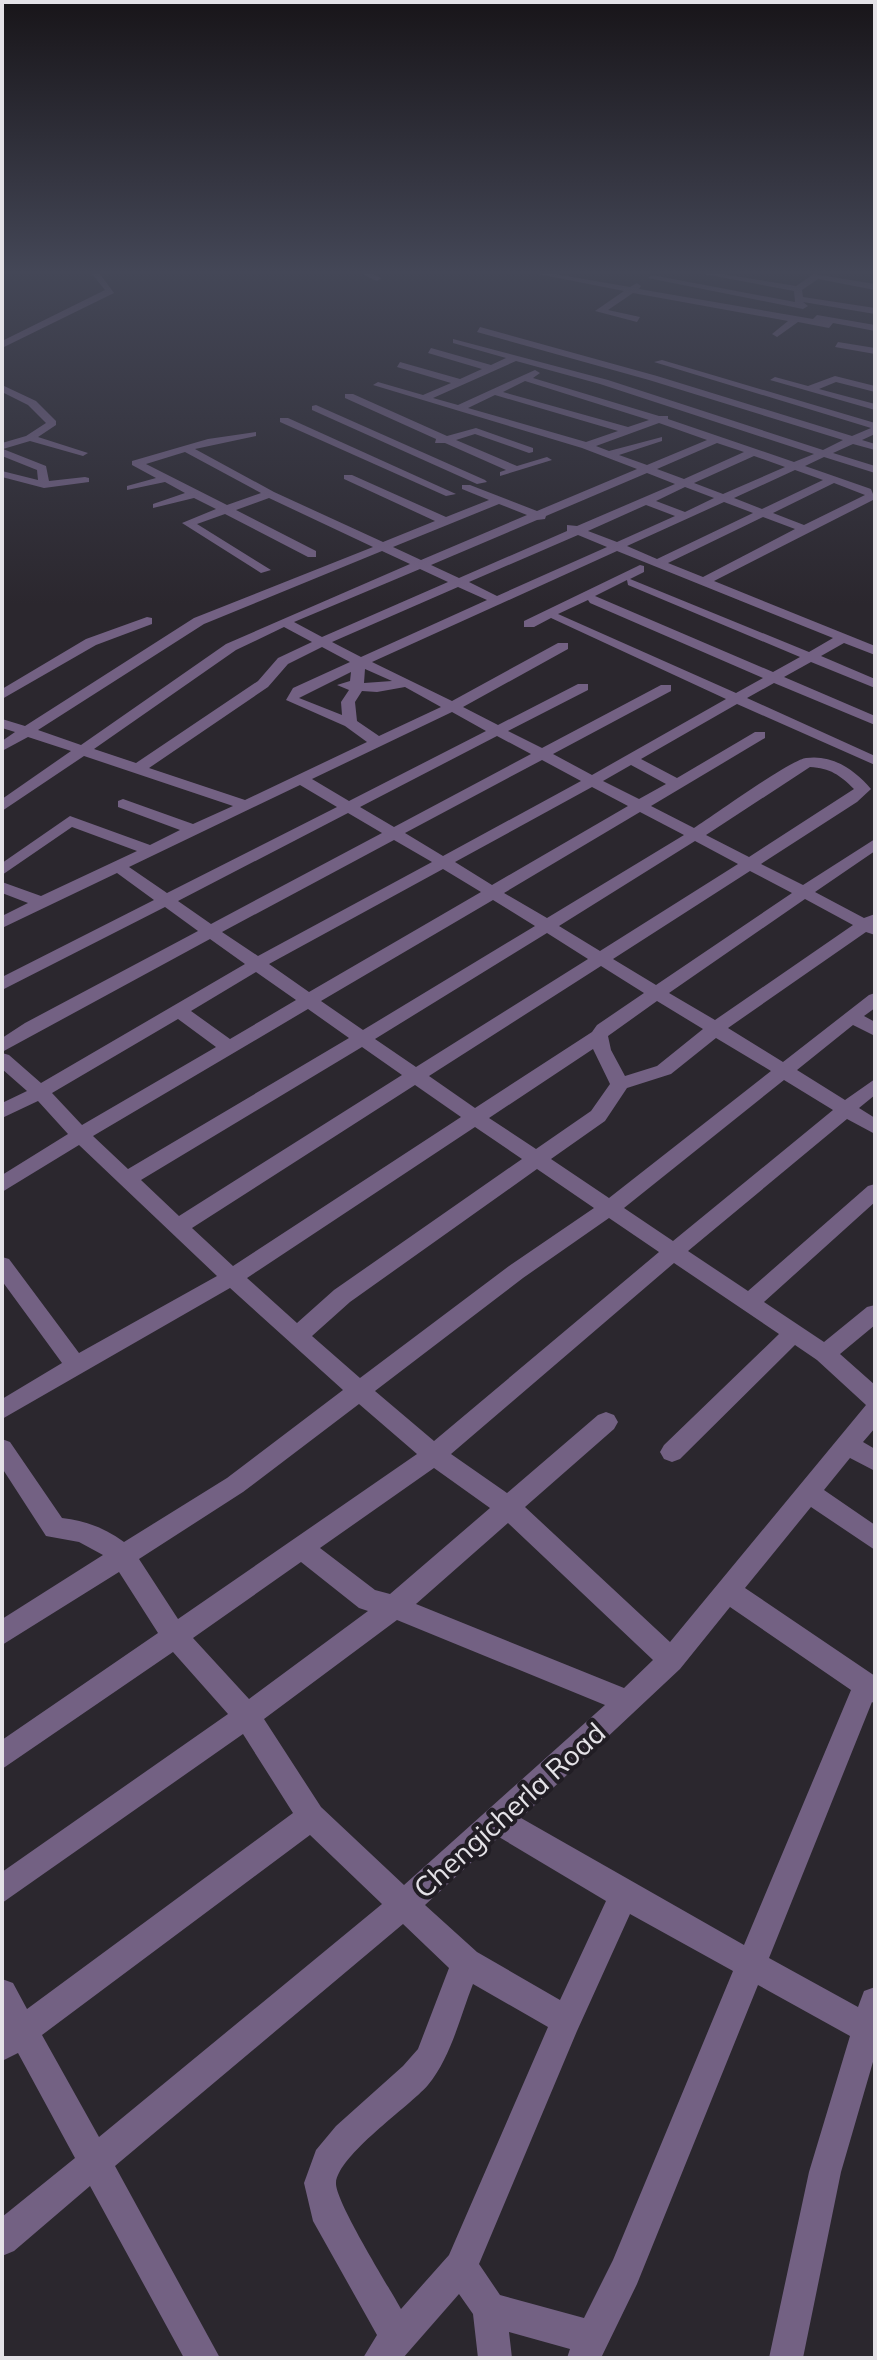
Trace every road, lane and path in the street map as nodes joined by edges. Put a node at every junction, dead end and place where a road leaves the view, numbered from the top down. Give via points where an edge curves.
1 (455, 384) edge
2 (511, 384) edge
3 (544, 384) edge
4 (607, 384) edge
5 (667, 384) edge
6 (731, 384) edge
7 (791, 384) edge
8 (822, 384) edge
9 (856, 384) edge
10 (378, 385) dead end
11 (737, 386) junction
12 (2, 388) edge
13 (809, 389) junction
14 (875, 389) edge
15 (494, 392) junction
16 (349, 396) dead end
17 (425, 398) junction
18 (712, 398) junction
19 (875, 407) edge
20 (316, 408) dead end
21 (458, 409) junction
22 (685, 409) junction
23 (284, 420) dead end
24 (660, 420) junction
25 (875, 428) edge
26 (629, 431) junction
27 (252, 434) dead end
28 (30, 438) junction
29 (445, 439) junction
30 (658, 439) dead end
31 (716, 440) junction
32 (854, 441) junction
33 (2, 446) edge
34 (586, 446) junction
35 (875, 447) edge
36 (185, 448) junction
37 (529, 450) dead end
38 (415, 451) junction
39 (2, 452) edge
40 (753, 452) junction
41 (83, 453) dead end
42 (825, 453) junction
43 (608, 455) junction
44 (547, 460) dead end
45 (379, 462) junction
46 (796, 466) junction
47 (360, 467) dead end
48 (647, 468) junction
49 (516, 470) junction
50 (875, 470) edge
51 (2, 474) edge
52 (348, 477) dead end
53 (165, 479) junction
54 (834, 479) junction
55 (85, 480) dead end
56 (481, 482) junction
57 (685, 483) junction
58 (44, 485) junction
59 (131, 488) dead end
60 (872, 493) edge
61 (194, 494) junction
62 (270, 494) junction
63 (450, 494) dead end
64 (724, 498) junction
65 (499, 500) junction
66 (646, 501) junction
67 (157, 506) dead end
68 (226, 510) junction
69 (763, 514) junction
70 (537, 515) junction
71 (686, 516) junction
72 (446, 522) junction
73 (805, 529) junction
74 (575, 530) junction
75 (619, 547) junction
76 (385, 548) junction
77 (312, 554) dead end
78 (656, 562) junction
79 (420, 565) junction
80 (265, 570) dead end
81 (632, 582) dead end
82 (703, 582) junction
83 (457, 583) junction
84 (496, 600) junction
85 (594, 600) dead end
86 (557, 618) dead end
87 (147, 621) dead end
88 (284, 622) junction
89 (529, 624) dead end
90 (843, 638) junction
91 (323, 641) junction
92 (563, 646) dead end
93 (875, 651) edge
94 (809, 657) junction
95 (358, 664) junction
96 (773, 677) junction
97 (341, 678) junction
98 (407, 683) junction
99 (263, 684) junction
100 (875, 684) edge
101 (357, 687) junction
102 (583, 687) dead end
103 (666, 688) dead end
104 (2, 695) edge
105 (292, 697) junction
106 (734, 699) junction
107 (452, 707) junction
108 (875, 721) edge
109 (2, 723) edge
110 (350, 723) junction
111 (27, 733) junction
112 (496, 733) junction
113 (760, 735) dead end
114 (377, 742) junction
115 (2, 747) edge
116 (81, 751) junction
117 (541, 755) junction
118 (630, 759) junction
119 (875, 761) edge
120 (137, 769) junction
121 (301, 779) junction
122 (592, 781) junction
123 (679, 785) junction
124 (123, 804) dead end
125 (246, 805) junction
126 (2, 806) edge
127 (642, 807) junction
128 (349, 808) junction
129 (193, 830) junction
130 (394, 835) junction
131 (695, 835) junction
132 (875, 844) edge
133 (152, 851) junction
134 (443, 862) junction
135 (750, 864) junction
136 (119, 867) junction
137 (2, 870) edge
138 (2, 887) edge
139 (493, 893) junction
140 (805, 893) junction
141 (169, 901) junction
142 (42, 902) junction
143 (2, 923) edge
144 (872, 924) edge
145 (546, 926) junction
146 (212, 932) junction
147 (601, 960) junction
148 (257, 964) junction
149 (2, 984) edge
150 (654, 993) junction
151 (875, 999) edge
152 (309, 1000) junction
153 (178, 1010) junction
154 (852, 1017) junction
155 (716, 1028) junction
156 (875, 1030) edge
157 (599, 1036) junction
158 (362, 1038) junction
159 (2, 1046) edge
160 (229, 1047) junction
161 (2, 1059) edge
162 (781, 1071) junction
163 (415, 1075) junction
164 (620, 1084) junction
165 (875, 1085) edge
166 (40, 1092) junction
167 (845, 1109) junction
168 (2, 1111) edge
169 (474, 1117) junction
170 (875, 1127) edge
171 (80, 1135) junction
172 (536, 1158) junction
173 (127, 1179) junction
174 (2, 1185) edge
175 (875, 1191) edge
176 (611, 1207) junction
177 (177, 1227) junction
178 (674, 1251) junction
179 (2, 1265) edge
180 (231, 1278) junction
181 (749, 1302) junction
182 (875, 1313) edge
183 (794, 1333) junction
184 (298, 1335) junction
185 (825, 1354) junction
186 (76, 1366) junction
187 (358, 1392) junction
188 (875, 1399) edge
189 (2, 1410) edge
190 (875, 1411) edge
191 (606, 1422) dead end
192 (850, 1446) junction
193 (2, 1449) edge
194 (672, 1452) dead end
195 (434, 1455) junction
196 (875, 1461) edge
197 (809, 1493) junction
198 (509, 1508) junction
199 (875, 1539) edge
200 (302, 1548) junction
201 (124, 1557) junction
202 (727, 1590) junction
203 (394, 1607) junction
204 (2, 1633) edge
205 (175, 1636) junction
206 (671, 1660) junction
207 (870, 1688) edge
208 (628, 1702) junction
209 (247, 1716) junction
210 (2, 1756) edge
211 (311, 1817) junction
212 (498, 1820) junction
213 (2, 1889) edge
214 (624, 1895) junction
215 (402, 1906) junction
216 (466, 1963) junction
217 (749, 1965) junction
218 (2, 1994) edge
219 (566, 2020) junction
220 (872, 2021) edge
221 (12, 2038) edge
222 (96, 2162) junction
223 (2, 2239) edge
224 (461, 2267) junction
225 (489, 2309) junction
226 (588, 2348) edge
227 (390, 2349) edge
228 (203, 2358) edge
229 (495, 2358) edge
230 (786, 2358) edge

1 - 17 street
2 - 15 street
3 - 24 street
4 - 22 street
5 - 18 street
6 - 11 street
7 - 13 street
8 - 13 street
9 - 14 street
10 - 17 street
11 - 18 street
11 - 25 street
12 - 28 street via 51,418 52,423
13 - 19 street
15 - 21 street
15 - 26 street
16 - 29 street
17 - 21 street
18 - 22 street
18 - 32 street
20 - 38 street
21 - 34 street
22 - 24 street
22 - 42 street
23 - 45 street
24 - 26 street
24 - 31 street
25 - 32 street
26 - 34 street
27 - 36 street
28 - 33 street
28 - 41 street
29 - 37 street via 476,431
29 - 38 street
29 - 49 street
30 - 43 street
31 - 40 street
31 - 48 street
32 - 35 street
32 - 42 street
34 - 43 street
36 - 53 street via 136,463
36 - 62 street
38 - 45 street
38 - 56 street
39 - 58 street via 42,468
40 - 46 street
40 - 57 street
42 - 46 street
42 - 50 street
43 - 48 street
44 - 49 street
45 - 47 street
45 - 63 street
46 - 54 street
46 - 64 street
48 - 57 street
48 - 70 street
49 - 56 street
51 - 58 street
52 - 72 street
53 - 59 street
53 - 61 street
54 - 60 street
54 - 69 street
55 - 58 street
56 - 65 street via 466,487
57 - 64 street
57 - 66 street
60 - 73 street
61 - 67 street
61 - 68 street
62 - 68 street
62 - 76 street
64 - 69 street
64 - 71 street
65 - 70 street
65 - 72 street
66 - 71 street
66 - 74 street
68 - 77 street
68 - 80 street via 188,523
69 - 73 street
69 - 78 street
70 - 74 street
70 - 79 street
71 - 75 street
72 - 76 street
73 - 82 street
74 - 75 street
74 - 83 street
75 - 78 street
75 - 84 street
76 - 79 street
76 - 111 street via 199,621
78 - 82 street
78 - 89 street
79 - 83 street
79 - 88 street
81 - 94 street
82 - 90 street
83 - 84 street
83 - 91 street
84 - 95 street
85 - 96 street
86 - 106 street
87 - 104 street via 91,642
88 - 91 street
88 - 116 street via 231,647
90 - 93 street
90 - 94 street
91 - 95 street
91 - 99 street via 283,661
92 - 107 street
94 - 96 street
94 - 100 street
95 - 97 street
95 - 98 street
95 - 101 street
96 - 106 street
96 - 108 street
97 - 101 street
97 - 105 street via 325,679
98 - 101 street
98 - 107 street
99 - 105 street
99 - 120 street
101 - 110 street via 348,702
102 - 112 street
103 - 117 street
105 - 110 street
106 - 118 street
106 - 119 street
107 - 112 street
107 - 114 street
109 - 111 street
110 - 114 street
111 - 115 street
111 - 116 street
112 - 117 street
112 - 128 street
113 - 123 street
114 - 121 street
116 - 120 street
116 - 126 street
117 - 122 street
117 - 130 street
118 - 122 street
118 - 123 street
120 - 125 street
121 - 125 street
121 - 128 street
122 - 127 street
122 - 134 street
123 - 127 street
124 - 129 street
125 - 129 street
127 - 131 street
127 - 139 street
128 - 130 street
128 - 141 street
129 - 133 street
130 - 134 street
130 - 146 street
131 - 135 street
131 - 135 street via 807,762 830,764 859,782 863,789 852,799
131 - 145 street
132 - 140 street
133 - 136 street
133 - 137 street via 70,821
134 - 139 street
134 - 148 street
135 - 140 street
135 - 147 street
136 - 141 street
136 - 142 street
138 - 142 street
139 - 145 street
139 - 152 street
140 - 144 street
140 - 150 street
141 - 146 street
141 - 149 street
142 - 143 street
144 - 155 street
145 - 147 street
145 - 158 street
146 - 148 street
146 - 159 street
147 - 150 street
147 - 163 street
148 - 152 street
148 - 153 street
150 - 155 street
150 - 157 street
151 - 154 street
152 - 158 street
152 - 160 street
153 - 160 street
153 - 166 street
154 - 156 street
154 - 162 street
155 - 162 street
155 - 164 street via 664,1070
157 - 164 street
157 - 169 street
158 - 163 street
158 - 173 street
160 - 171 street
161 - 166 street
162 - 167 street
162 - 176 street
163 - 169 street
163 - 177 street
164 - 172 street via 598,1116
165 - 167 street
166 - 168 street
166 - 171 street
167 - 170 street
167 - 178 street
169 - 172 street
169 - 180 street
171 - 173 street
171 - 174 street
172 - 176 street
172 - 184 street via 342,1296
173 - 177 street
175 - 181 street
176 - 178 street
176 - 187 street
177 - 180 street
178 - 181 street
178 - 195 street
179 - 186 street
180 - 184 street
180 - 186 street
181 - 183 street
182 - 185 street
183 - 185 street
183 - 194 street
184 - 187 street
185 - 188 street
186 - 189 street
187 - 195 street
187 - 201 street via 235,1485
190 - 192 street, Chengicherla Road
191 - 198 street
192 - 196 street
192 - 197 street, Chengicherla Road
193 - 201 street via 55,1528 100,1537
195 - 198 street
195 - 200 street
197 - 199 street
197 - 202 street, Chengicherla Road
198 - 203 street
198 - 206 street
200 - 203 street via 368,1600
200 - 205 street
201 - 204 street
201 - 205 street
202 - 206 street, Chengicherla Road
202 - 207 street
203 - 208 street
203 - 209 street
205 - 209 street
205 - 210 street
206 - 208 street, Chengicherla Road
207 - 217 street
208 - 212 street, Chengicherla Road
209 - 211 street
209 - 213 street
211 - 215 street
211 - 221 street
212 - 214 street
212 - 215 street, Chengicherla Road
214 - 217 street
214 - 219 street
215 - 216 street
215 - 222 street, Chengicherla Road
216 - 219 street
216 - 227 street via 429,2059 347,2137 327,2161 320,2183 325,2209 351,2251
217 - 220 street
217 - 226 street via 625,2272
218 - 221 street
219 - 224 street
220 - 230 street via 825,2172
221 - 222 street
222 - 223 street, Chengicherla Road
222 - 228 street
224 - 225 street
224 - 227 street
225 - 226 street
225 - 229 street

